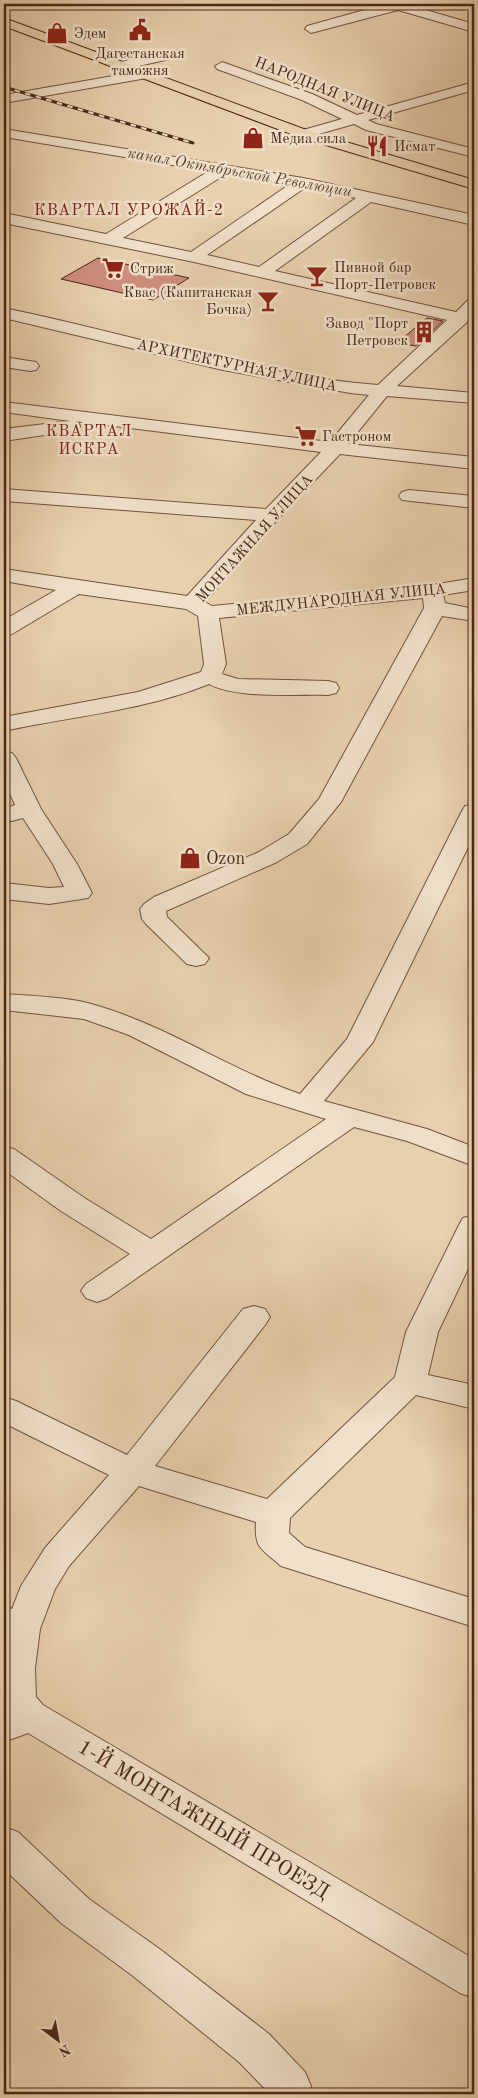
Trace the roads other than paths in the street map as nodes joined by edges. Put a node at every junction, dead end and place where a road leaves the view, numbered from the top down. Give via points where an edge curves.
1 (395, 5) edge
2 (4, 22) edge
3 (474, 28) edge
4 (4, 29) edge
5 (311, 29) dead end
6 (173, 54) dead end
7 (222, 66) dead end
8 (114, 68) junction
9 (136, 76) junction
10 (474, 86) edge
11 (442, 95) junction
12 (4, 99) edge
13 (466, 101) dead end
14 (355, 119) junction
15 (299, 136) junction
16 (8, 140) edge
17 (474, 154) edge
18 (223, 169) junction
19 (303, 182) junction
20 (474, 184) edge
21 (474, 190) edge
22 (369, 196) junction
23 (4, 218) edge
24 (474, 220) edge
25 (108, 240) junction
26 (194, 257) junction
27 (261, 273) junction
28 (4, 313) edge
29 (463, 321) edge
30 (4, 362) edge
31 (30, 366) dead end
32 (383, 390) junction
33 (474, 398) edge
34 (4, 407) edge
35 (109, 421) junction
36 (4, 434) edge
37 (335, 448) junction
38 (474, 463) edge
39 (4, 495) edge
40 (409, 496) dead end
41 (474, 502) edge
42 (271, 515) junction
43 (4, 574) edge
44 (474, 584) edge
45 (76, 588) junction
46 (434, 599) junction
47 (200, 608) junction
48 (474, 615) edge
49 (4, 629) edge
50 (210, 676) junction
51 (328, 688) dead end
52 (4, 724) edge
53 (4, 758) edge
54 (29, 809) junction
55 (474, 810) edge
56 (4, 816) edge
57 (4, 891) edge
58 (196, 958) dead end
59 (4, 1002) edge
60 (306, 1105) junction
61 (349, 1117) junction
62 (4, 1156) edge
63 (474, 1157) edge
64 (474, 1225) edge
65 (152, 1254) junction
66 (97, 1291) dead end
67 (254, 1317) dead end
68 (410, 1382) junction
69 (474, 1397) edge
70 (4, 1409) edge
71 (132, 1472) junction
72 (273, 1514) junction
73 (474, 1613) edge
74 (13, 1625) edge
75 (17, 1721) edge
76 (4, 1844) edge
77 (474, 1980) edge
78 (290, 2086) dead end

1 - 3 street
1 - 5 street
2 - 8 main road
4 - 8 main road
6 - 8 street
7 - 14 street, НАРОДНАЯ УЛИЦА via 307,96
8 - 9 main road
9 - 12 street
9 - 15 main road
10 - 11 street
11 - 13 street
11 - 14 street
14 - 15 street
14 - 17 street, НАРОДНАЯ УЛИЦА via 384,131
15 - 20 main road
15 - 21 main road
16 - 18 street via 27,137
18 - 19 street
18 - 25 street
19 - 22 street
19 - 26 street
22 - 24 street
22 - 27 street
23 - 25 street
25 - 26 street
26 - 27 street
27 - 29 street
28 - 32 street, АРХИТЕКТУРНАЯ УЛИЦА via 223,365 350,388
29 - 32 street, МОНТАЖНАЯ УЛИЦА
30 - 31 street
32 - 33 street, АРХИТЕКТУРНАЯ УЛИЦА
32 - 37 street, МОНТАЖНАЯ УЛИЦА
34 - 35 street
35 - 36 street
35 - 37 street
37 - 38 street
37 - 42 street, МОНТАЖНАЯ УЛИЦА
39 - 42 street
40 - 41 street
42 - 47 street, МОНТАЖНАЯ УЛИЦА
43 - 45 street, МЕЖДУНАРОДНАЯ УЛИЦА
44 - 46 street, МЕЖДУНАРОДНАЯ УЛИЦА
45 - 47 street, МЕЖДУНАРОДНАЯ УЛИЦА
45 - 49 street
46 - 47 street, МЕЖДУНАРОДНАЯ УЛИЦА
46 - 48 street
46 - 58 street via 329,802 298,839 268,857 153,909 155,919
47 - 50 street, МОНТАЖНАЯ УЛИЦА via 215,664
50 - 51 street via 238,686
50 - 52 street via 186,687 161,693
53 - 54 street
54 - 56 street
54 - 57 street via 65,864 79,893 49,896
55 - 60 street via 359,1042
59 - 60 street via 88,1011 139,1029 256,1088
60 - 61 street
61 - 63 street via 418,1135
61 - 65 street
62 - 65 street
64 - 68 street via 422,1332
65 - 66 street
67 - 71 street, 1-Й МОНТАЖНЫЙ ПРОЕЗД
68 - 69 street
68 - 72 street
70 - 71 street
71 - 72 street
71 - 74 street, 1-Й МОНТАЖНЫЙ ПРОЕЗД via 57,1557
72 - 73 street via 272,1538 293,1557
74 - 75 street, 1-Й МОНТАЖНЫЙ ПРОЕЗД via 19,1703
75 - 77 street, 1-Й МОНТАЖНЫЙ ПРОЕЗД
76 - 78 street via 75,1911 254,2048

